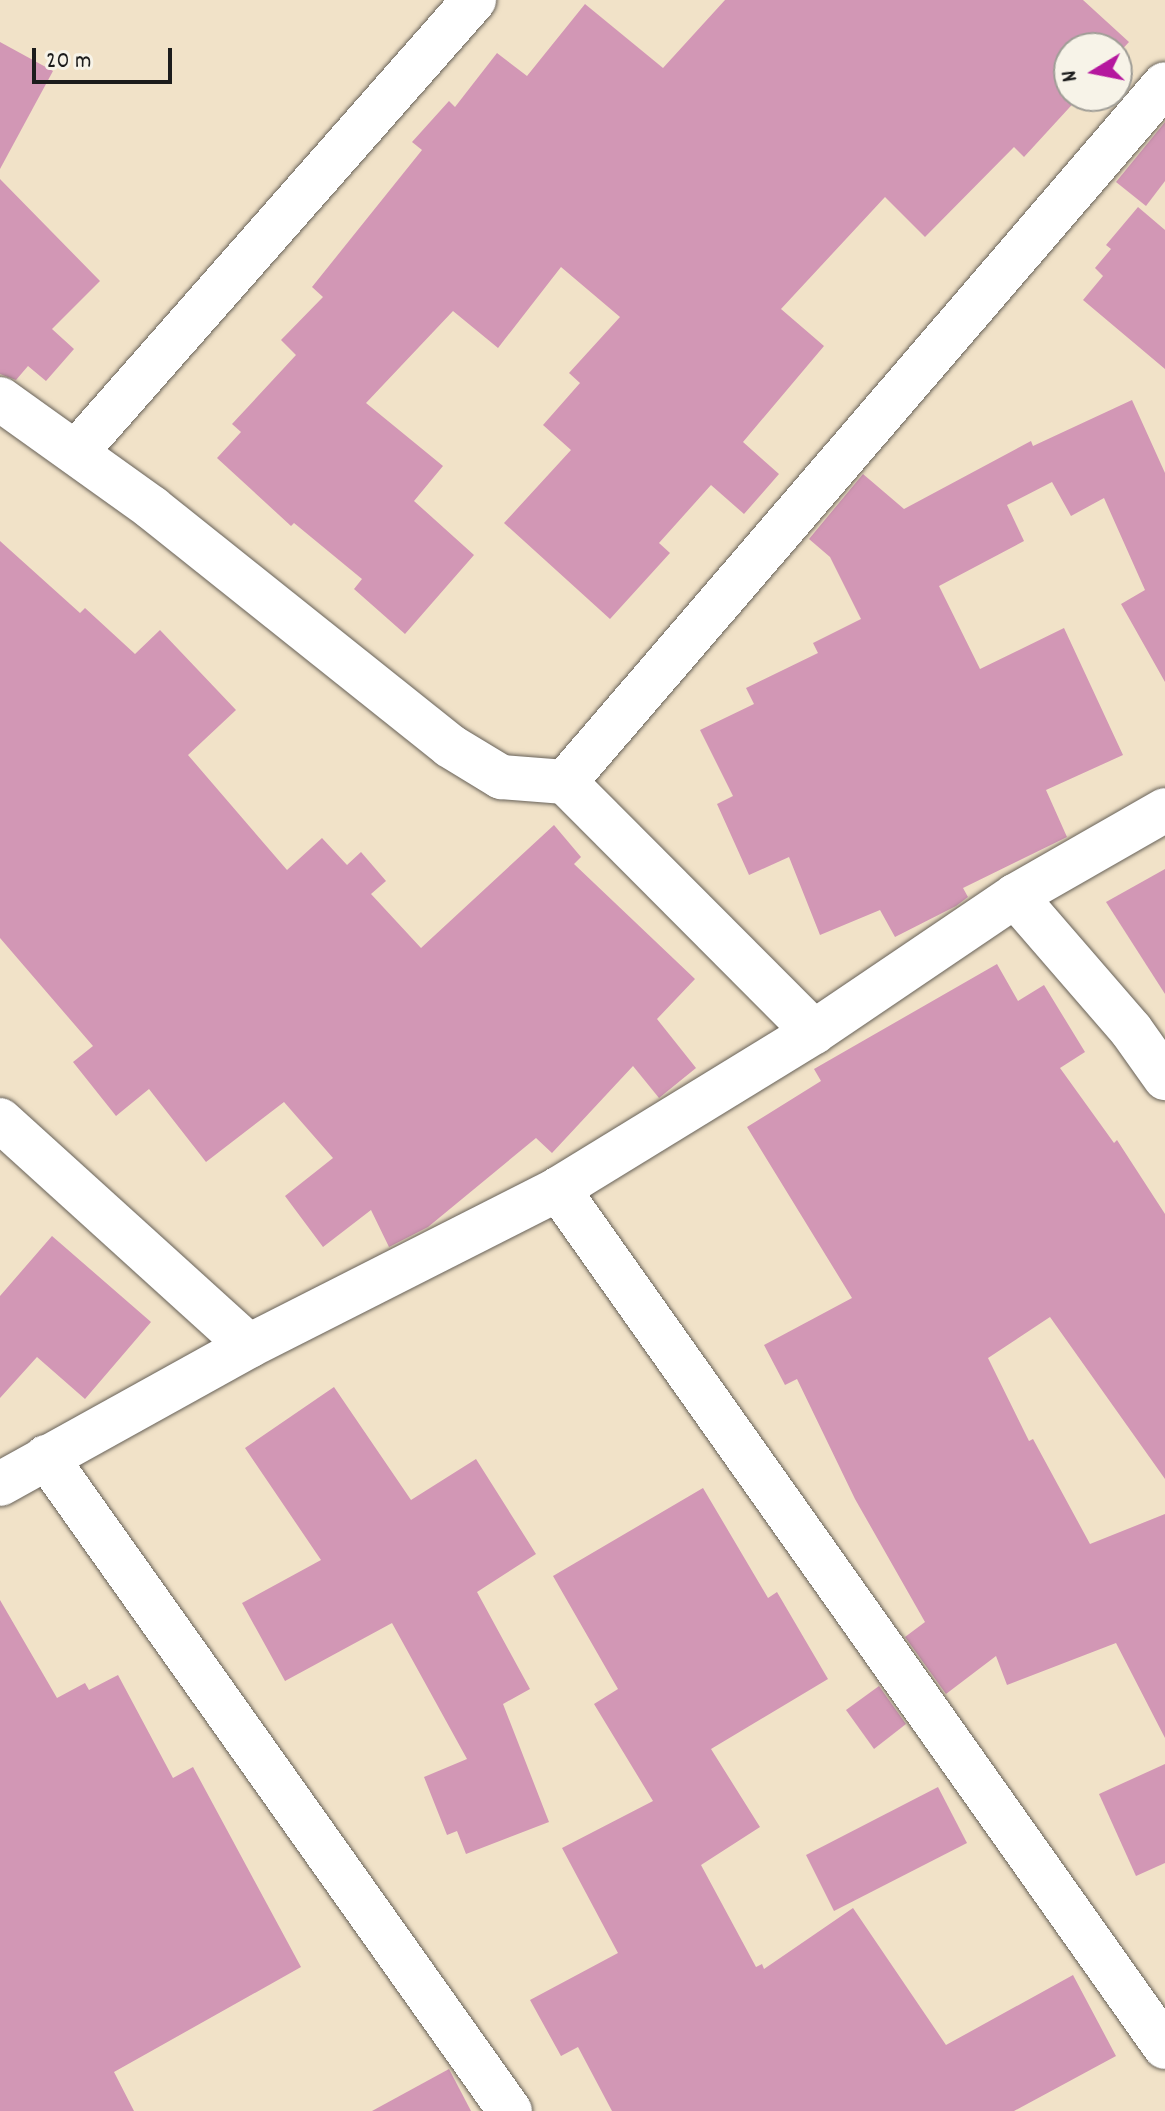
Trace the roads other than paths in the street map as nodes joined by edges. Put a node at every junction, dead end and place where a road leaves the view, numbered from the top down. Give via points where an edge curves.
1 (474, 0) edge
2 (1165, 84) edge
3 (0, 399) edge
4 (77, 451) junction
5 (565, 782) junction
6 (1165, 810) edge
7 (1015, 896) junction
8 (814, 1032) junction
9 (1165, 1078) edge
10 (0, 1120) edge
11 (558, 1189) junction
12 (249, 1346) junction
13 (46, 1457) junction
14 (0, 1484) edge
15 (1165, 2047) edge
16 (510, 2111) edge

1 - 4 street
2 - 5 street
3 - 4 street
4 - 5 street via 450,746 501,777
5 - 8 street
6 - 7 street
7 - 8 street
7 - 9 street via 1131,1030
8 - 11 street
10 - 12 street
11 - 12 street
11 - 15 street
12 - 13 street
13 - 14 street
13 - 16 street

